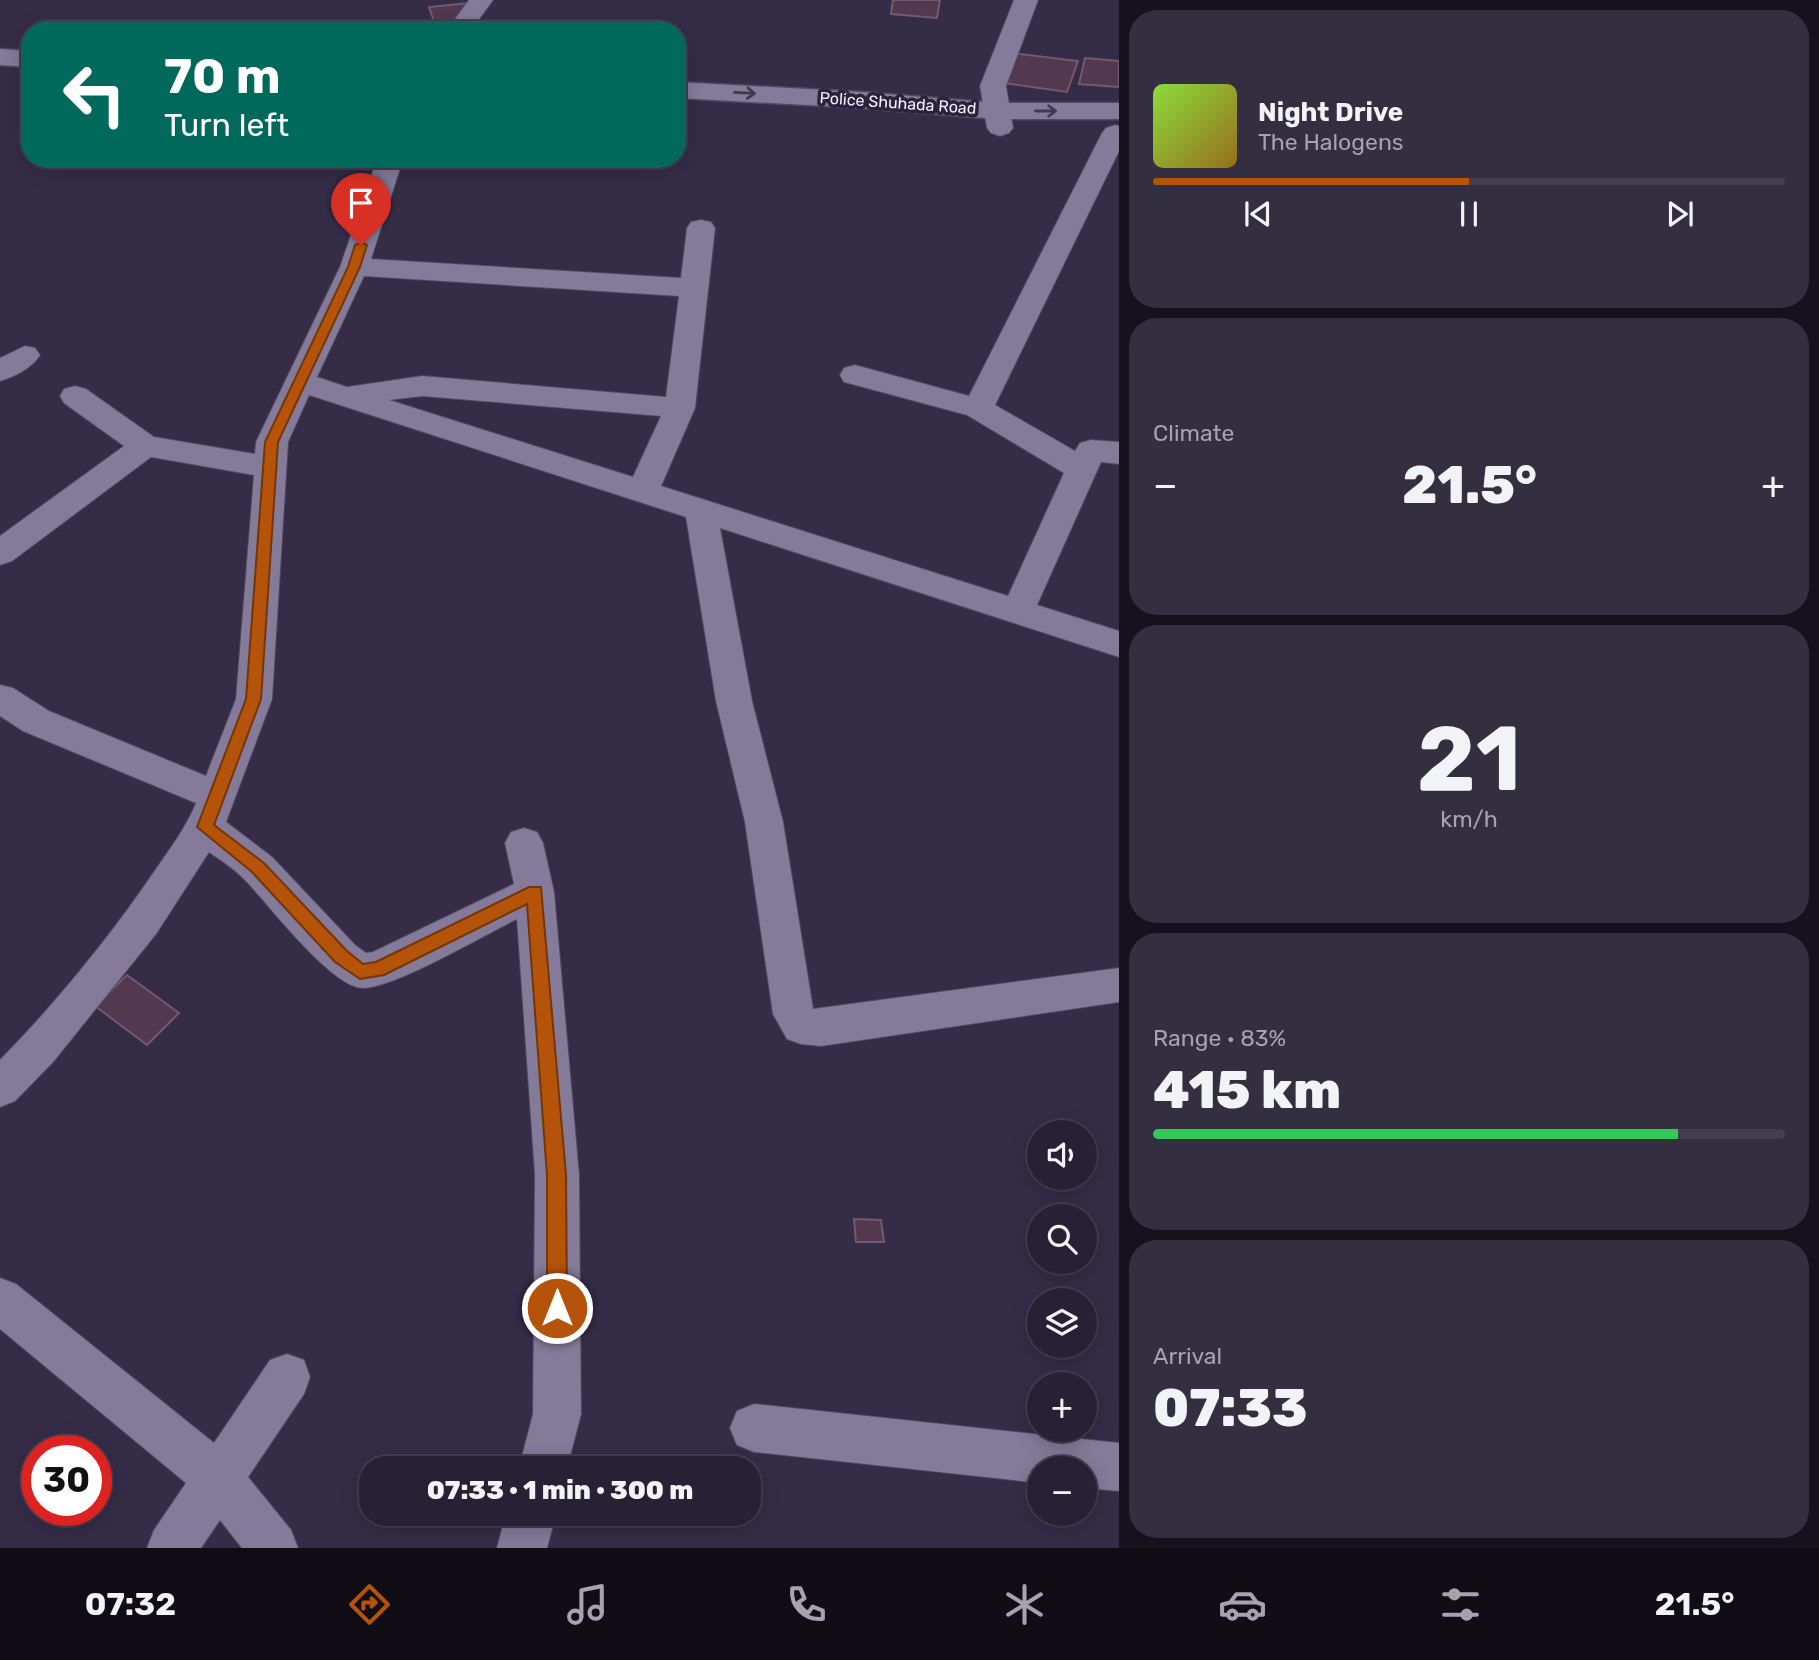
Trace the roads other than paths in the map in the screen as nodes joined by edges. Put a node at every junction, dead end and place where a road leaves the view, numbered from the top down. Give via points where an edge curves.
1 (481, 0) edge
2 (1026, 0) edge
3 (466, 21) edge
4 (0, 57) edge
5 (21, 58) edge
6 (686, 90) edge
7 (686, 108) edge
8 (998, 119) junction
9 (1118, 126) edge
10 (387, 168) edge
11 (701, 228) dead end
12 (354, 267) junction
13 (694, 288) junction
14 (25, 355) dead end
15 (0, 371) edge
16 (855, 375) dead end
17 (300, 382) junction
18 (75, 396) dead end
19 (342, 396) junction
20 (680, 408) junction
21 (978, 408) junction
22 (145, 446) junction
23 (1119, 453) edge
24 (270, 467) junction
25 (1081, 469) junction
26 (642, 493) junction
27 (701, 512) junction
28 (0, 553) edge
29 (1017, 612) junction
30 (1119, 643) edge
31 (0, 698) edge
32 (211, 811) junction
33 (524, 843) dead end
34 (535, 892) junction
35 (1119, 985) edge
36 (0, 1088) edge
37 (0, 1300) edge
38 (287, 1377) dead end
39 (754, 1428) dead end
40 (546, 1456) edge
41 (1119, 1467) edge
42 (218, 1478) junction
43 (528, 1526) edge
44 (172, 1548) edge
45 (273, 1548) edge
46 (522, 1548) edge

1 - 3 street
2 - 8 street via 993,86
4 - 5 main road
6 -> 8 main road, Police Shuhada Road via 862,100
7 - 8 main road, Police Shuhada Road
8 - 9 main road, Police Shuhada Road
9 - 21 street
10 - 12 street
11 - 13 street
12 - 13 street
12 - 17 street
13 - 20 street
14 - 15 street
16 - 21 street
17 - 19 street
17 - 24 street via 272,442
18 - 22 street
19 - 20 street via 422,386
19 - 26 street
20 - 26 street
21 - 25 street
22 - 24 street
22 - 28 street
23 - 25 street via 1091,450
24 - 32 street via 254,699
25 - 29 street
26 - 27 street
27 - 29 street
27 - 35 street via 734,701 764,821 793,1014 801,1026 821,1028
29 - 30 street
31 - 32 street
32 - 34 street via 258,868 341,957 360,971 378,970
32 - 36 street via 142,922 38,1049
33 - 34 street
34 - 40 street via 557,1175 557,1414
37 - 42 street
38 - 42 street
39 - 41 street
42 - 44 street
42 - 45 street
43 - 46 street

